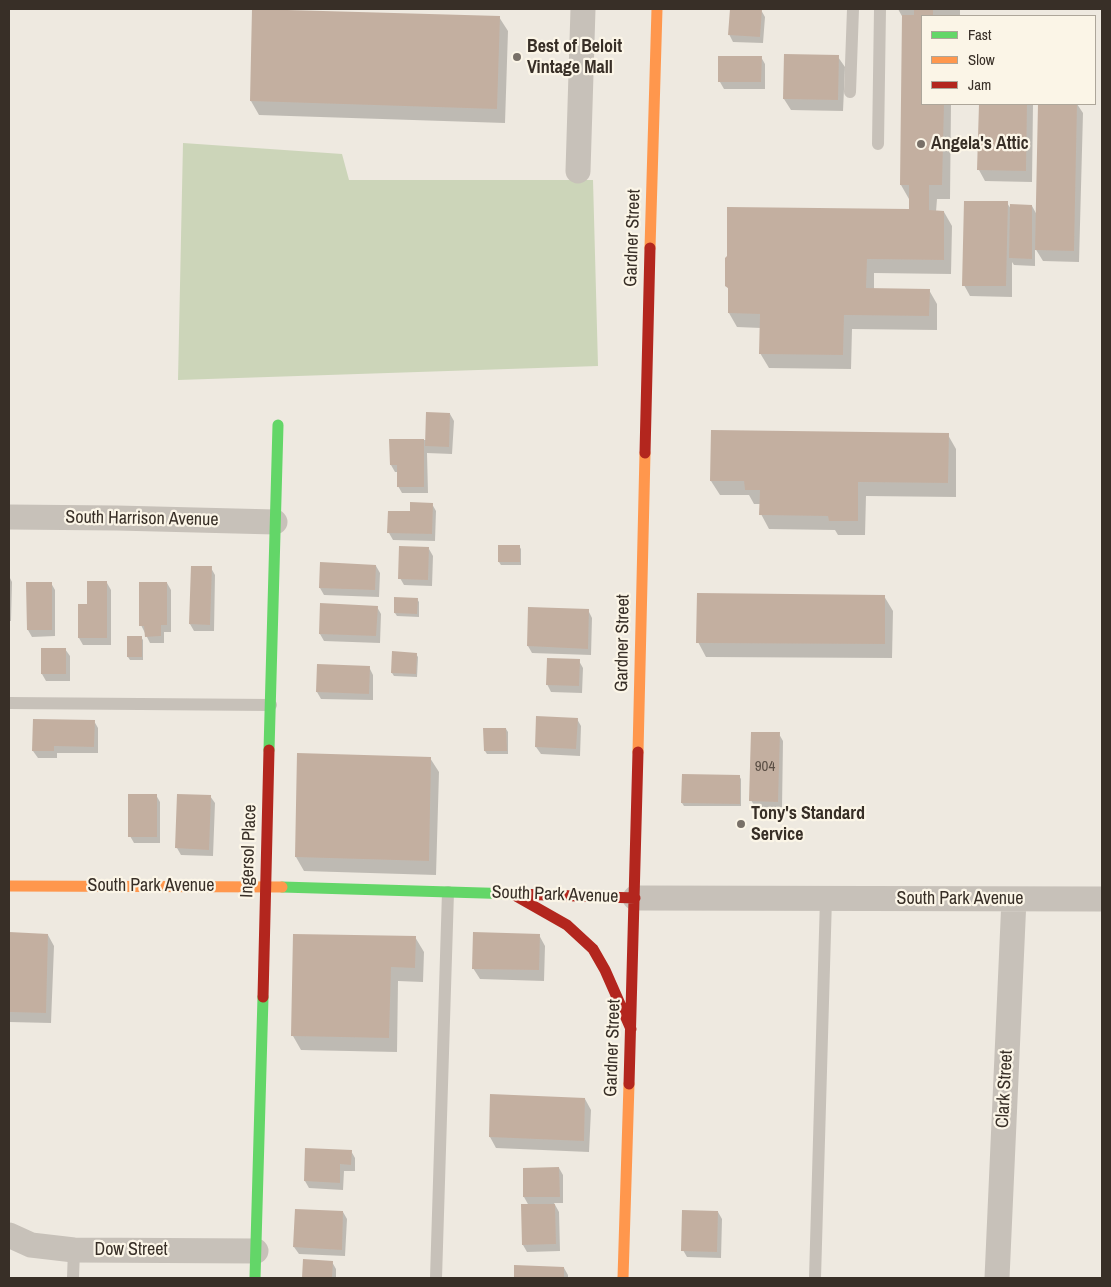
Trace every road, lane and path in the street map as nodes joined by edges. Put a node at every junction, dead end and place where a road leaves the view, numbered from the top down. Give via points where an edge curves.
1 (582, 9) edge
2 (657, 9) edge
3 (853, 9) edge
4 (880, 9) edge
5 (850, 92) dead end
6 (878, 144) dead end
7 (578, 171) dead end
8 (278, 425) dead end
9 (9, 517) edge
10 (275, 522) junction
11 (9, 703) edge
12 (270, 705) junction
13 (9, 886) edge
14 (266, 886) junction
15 (448, 892) junction
16 (512, 894) junction
17 (635, 898) junction
18 (826, 898) junction
19 (1014, 899) junction
20 (1102, 899) edge
21 (631, 1030) junction
22 (9, 1234) edge
23 (74, 1250) junction
24 (256, 1251) junction
25 (73, 1278) edge
26 (255, 1278) edge
27 (436, 1278) edge
28 (623, 1278) edge
29 (815, 1278) edge
30 (997, 1278) edge

1 - 7 street
2 - 17 street, Gardner Street
3 - 5 lane
4 - 6 lane
8 - 10 street, Ingersol Place
9 - 10 street, South Harrison Avenue
10 - 12 street, Ingersol Place
11 - 12 lane
12 - 14 street, Ingersol Place
13 - 14 street, South Park Avenue
14 - 15 street, South Park Avenue
14 - 24 street, Ingersol Place
15 - 16 street, South Park Avenue
15 - 27 lane
16 - 17 street, South Park Avenue
16 - 21 street via 567,925 593,949
17 - 18 street, South Park Avenue
17 - 21 street, Gardner Street
18 - 19 street, South Park Avenue
18 - 29 lane
19 - 20 street, South Park Avenue
19 - 30 street, Clark Street
21 - 28 street, Gardner Street
22 - 23 street, Dow Street via 30,1245
23 - 24 street, Dow Street
23 - 25 lane
24 - 26 street, Ingersol Place

